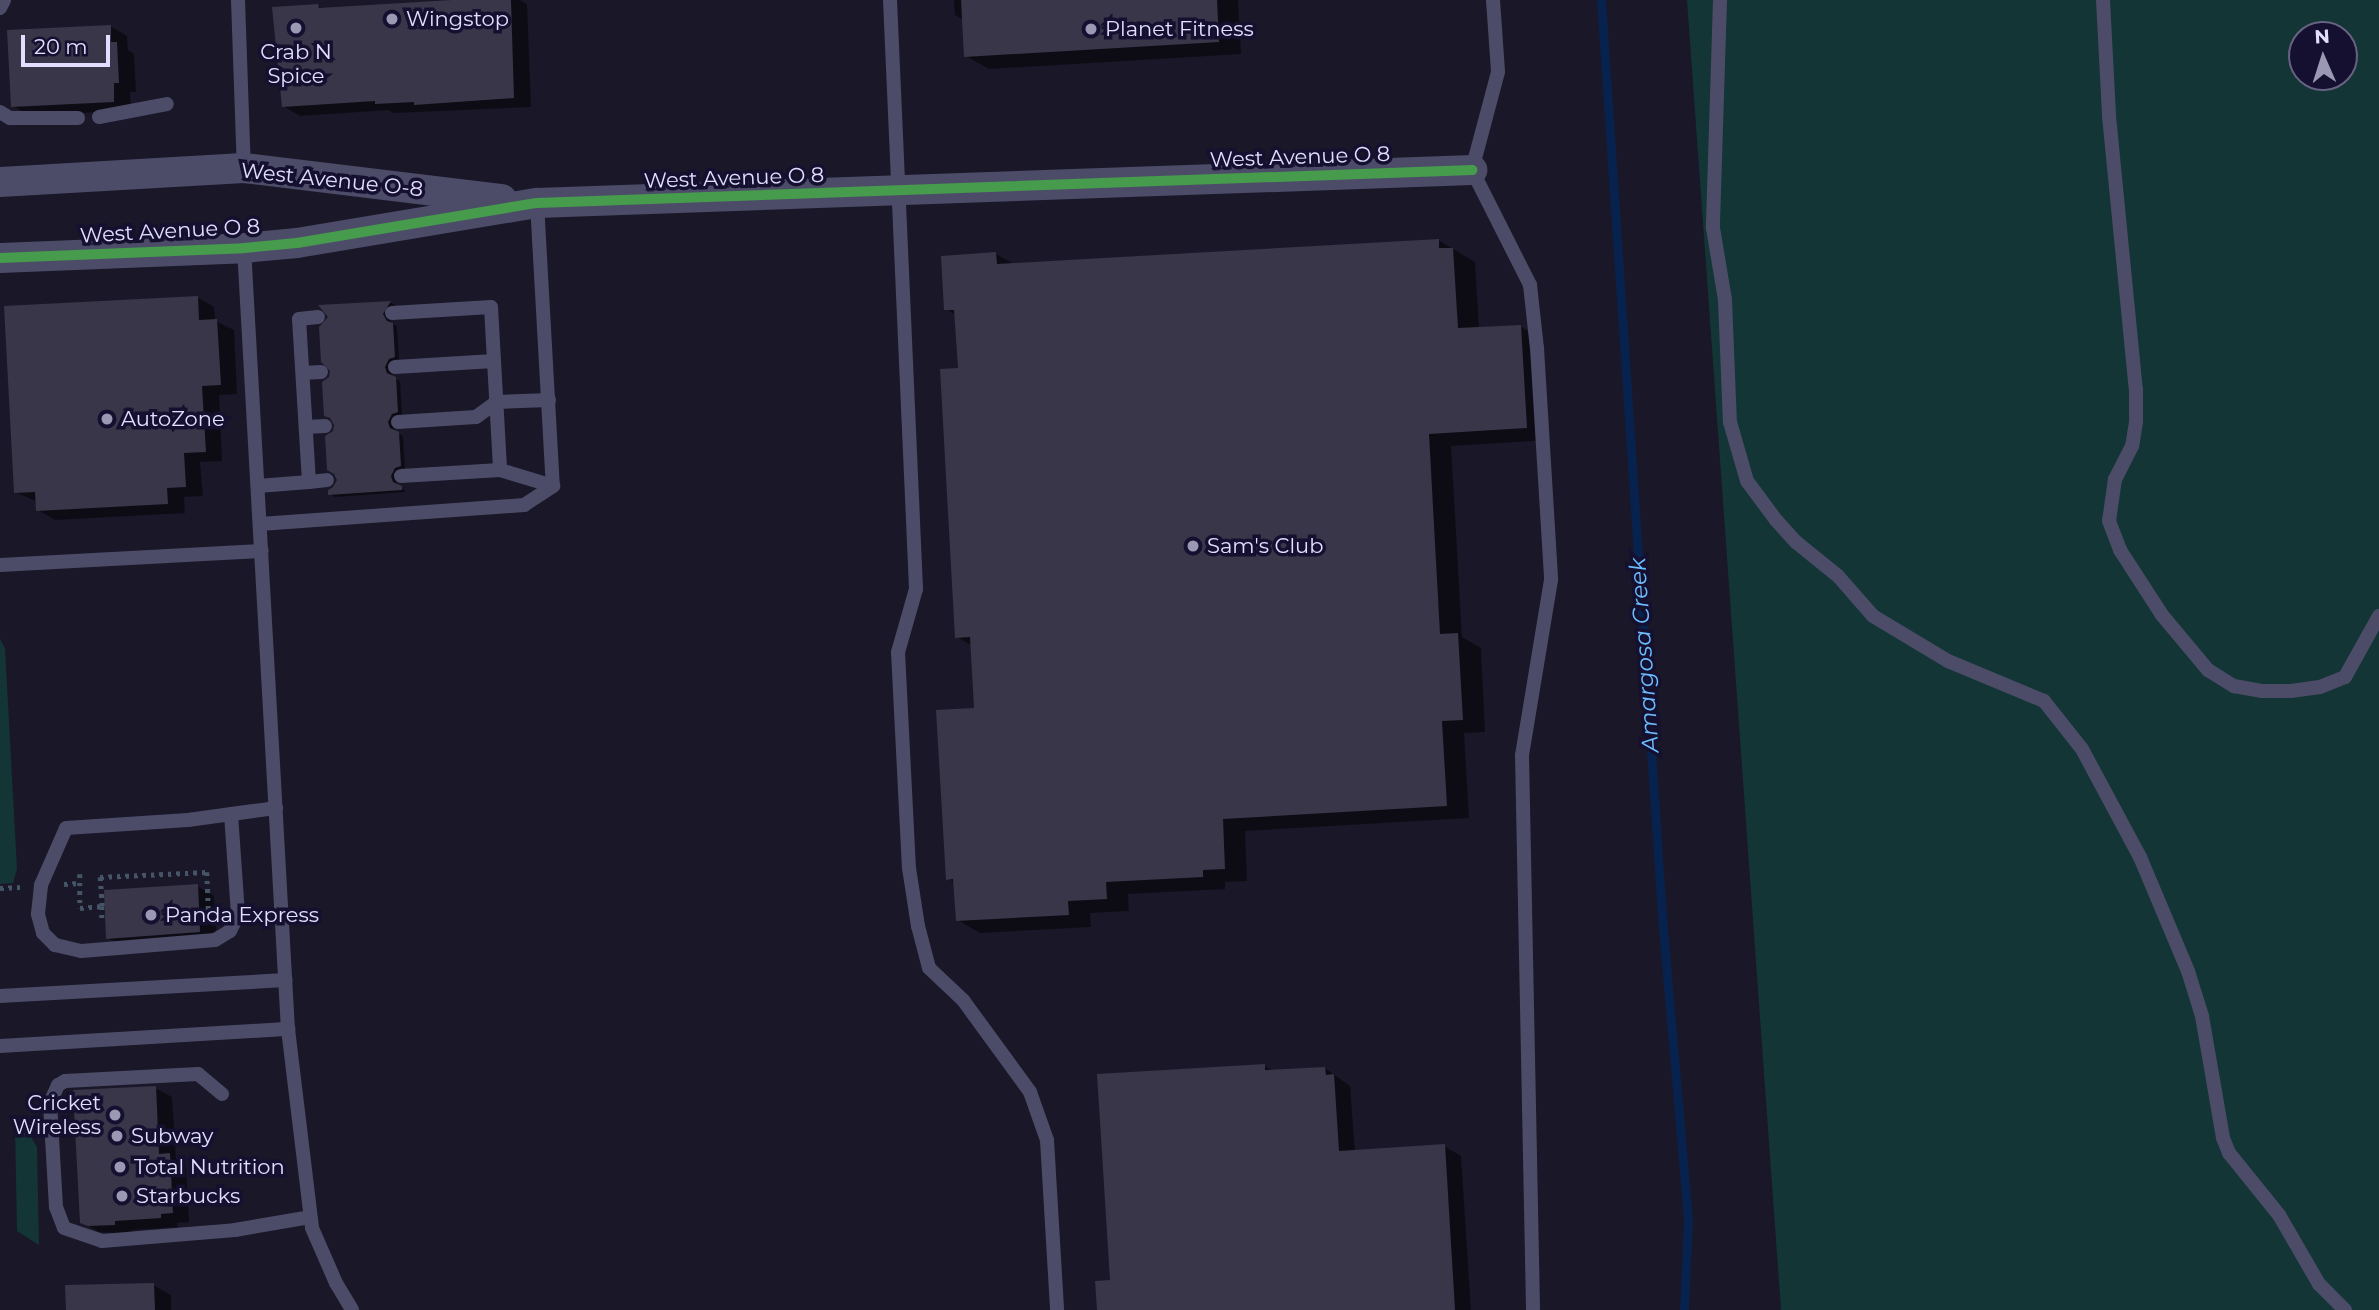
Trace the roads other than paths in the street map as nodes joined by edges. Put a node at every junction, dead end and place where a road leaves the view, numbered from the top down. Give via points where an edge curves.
1 (4, 0) edge
2 (238, 0) edge
3 (891, 0) edge
4 (1493, 0) edge
5 (1720, 0) edge
6 (2103, 0) edge
7 (0, 8) edge
8 (167, 104) dead end
9 (0, 112) edge
10 (99, 117) dead end
11 (78, 118) dead end
12 (244, 168) junction
13 (1472, 170) junction
14 (0, 182) edge
15 (899, 192) junction
16 (537, 203) junction
17 (244, 248) junction
18 (0, 258) edge
19 (392, 313) dead end
20 (318, 317) dead end
21 (494, 361) junction
22 (395, 367) dead end
23 (321, 372) dead end
24 (303, 373) junction
25 (548, 400) junction
26 (497, 402) junction
27 (398, 422) dead end
28 (325, 426) dead end
29 (306, 427) junction
30 (500, 470) junction
31 (401, 476) dead end
32 (327, 480) dead end
33 (309, 482) junction
34 (258, 486) junction
35 (553, 486) junction
36 (260, 524) junction
37 (262, 551) junction
38 (0, 565) edge
39 (2379, 616) edge
40 (276, 808) junction
41 (231, 814) junction
42 (286, 980) junction
43 (0, 996) edge
44 (288, 1029) junction
45 (0, 1046) edge
46 (222, 1094) dead end
47 (310, 1217) junction
48 (352, 1310) edge
49 (1057, 1310) edge
50 (1533, 1310) edge
51 (2345, 1310) edge

1 - 7 lane
2 - 12 lane
3 - 15 lane
4 - 13 lane via 1498,72
5 - 51 lane via 1713,228 1726,299 1730,422 1747,481 1783,527 1838,576 1873,616 1948,661 2044,701 2082,749 2140,857 2188,971 2202,1016 2229,1153 2286,1224 2319,1284
6 - 39 lane via 2109,117 2136,389 2132,446 2115,479 2109,521 2120,550 2162,615 2208,670 2234,686 2291,691 2345,677
8 - 10 lane
9 - 11 lane via 10,118
12 - 14 street, West Avenue O-8
12 - 16 street, West Avenue O-8
13 - 15 street, West Avenue O 8
13 - 50 lane via 1530,285 1551,580 1522,755
15 - 16 street, West Avenue O 8
15 - 49 lane via 916,589 898,652 911,878 929,968 963,1000 1030,1092 1046,1140
16 - 17 street, West Avenue O 8
16 - 25 lane
17 - 18 street, West Avenue O 8
17 - 34 lane
19 - 21 lane via 491,307
20 - 24 lane via 299,319
21 - 22 lane
21 - 26 lane
23 - 24 lane
24 - 29 lane
25 - 26 lane
25 - 35 lane
26 - 27 lane via 476,417
26 - 30 lane
28 - 29 lane
29 - 33 lane
30 - 31 lane
30 - 35 lane
32 - 33 lane
33 - 34 lane
34 - 36 lane
35 - 36 lane via 524,505
36 - 37 lane
37 - 38 lane
37 - 40 lane
40 - 41 lane
40 - 42 lane
41 - 41 lane via 66,828 41,886 38,914 43,933 55,945 80,951 215,940 230,931 238,915
42 - 43 lane
42 - 44 lane
44 - 45 lane
44 - 47 lane
46 - 47 lane via 198,1074 58,1085 50,1103 56,1207 64,1228 102,1241 235,1230
47 - 48 lane

